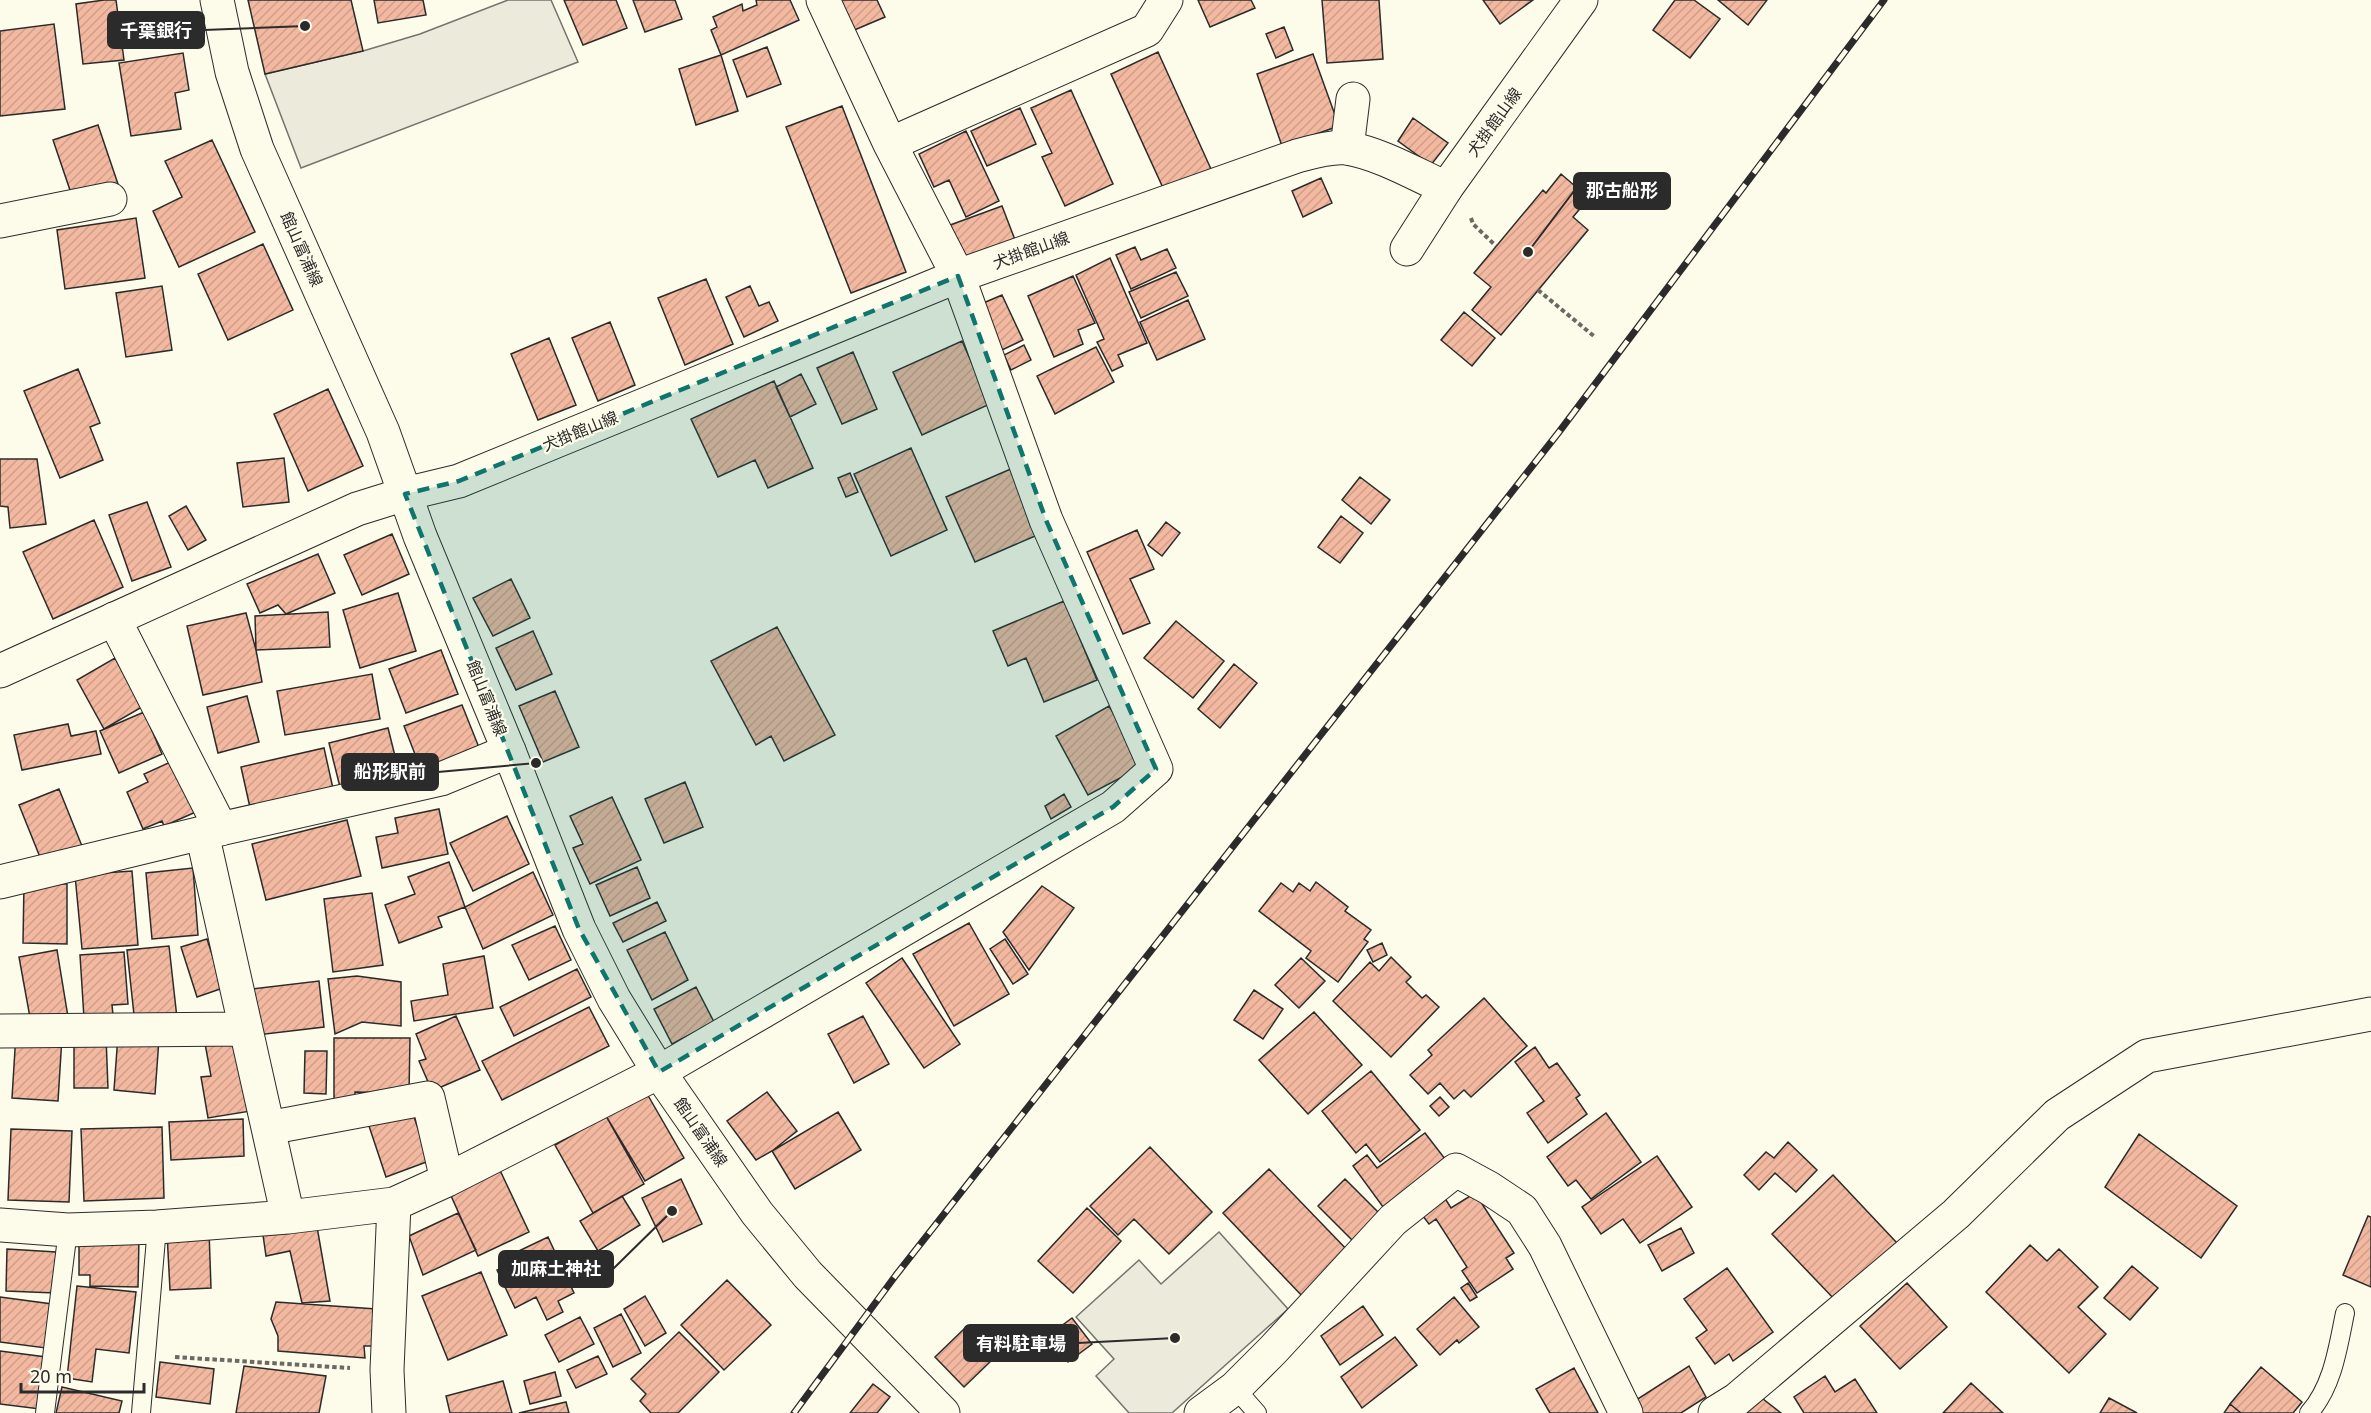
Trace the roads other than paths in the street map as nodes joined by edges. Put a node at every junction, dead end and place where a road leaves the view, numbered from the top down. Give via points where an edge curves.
1 (217, 0) edge
2 (824, 0) edge
3 (1166, 0) edge
4 (1581, 0) edge
5 (1353, 99) dead end
6 (890, 144) junction
7 (1347, 148) junction
8 (1446, 188) junction
9 (110, 199) dead end
10 (0, 221) edge
11 (1407, 249) dead end
12 (958, 276) junction
13 (405, 494) junction
14 (114, 619) junction
15 (0, 671) edge
16 (509, 751) junction
17 (212, 831) junction
18 (0, 882) edge
19 (2371, 1014) edge
20 (246, 1029) junction
21 (0, 1031) edge
22 (659, 1072) junction
23 (268, 1128) junction
24 (447, 1180) junction
25 (394, 1204) junction
26 (288, 1217) junction
27 (0, 1226) edge
28 (156, 1227) junction
29 (68, 1230) junction
30 (2345, 1313) dead end
31 (1235, 1388) junction
32 (933, 1410) edge
33 (45, 1413) edge
34 (141, 1413) edge
35 (389, 1413) edge
36 (1201, 1413) edge
37 (1257, 1413) edge
38 (1626, 1413) edge
39 (1715, 1413) edge
40 (2309, 1413) edge

1 - 13 street, 館山富浦線 via 232,72 257,149 383,432
2 - 6 street
3 - 6 street via 1147,30
4 - 8 street, 犬掛館山線
5 - 7 street
6 - 12 street
7 - 8 street, 犬掛館山線
7 - 12 street, 犬掛館山線 via 1296,156
8 - 11 street
9 - 10 street
12 - 13 street, 犬掛館山線 via 459,480
12 - 22 street via 1046,520 1156,769 1113,807
13 - 14 street, 犬掛館山線 via 357,509
13 - 16 street, 館山富浦線
14 - 15 street, 犬掛館山線
14 - 17 street
16 - 17 street via 441,779
16 - 22 street, 館山富浦線 via 579,929 614,999
17 - 18 street
17 - 20 street
19 - 39 street via 2147,1056 2057,1114 1956,1214 1736,1400
20 - 21 street
20 - 23 street
22 - 24 street
22 - 32 street, 館山富浦線 via 758,1213 808,1275
23 - 24 street via 428,1098
23 - 26 street
24 - 25 street
25 - 26 street
25 - 35 street via 387,1370
26 - 28 street
27 - 29 street
28 - 29 street
28 - 34 lane
29 - 33 lane
30 - 40 lane via 2335,1361 2320,1400
31 - 36 street
31 - 37 lane
31 - 38 street via 1393,1220 1456,1170 1522,1210 1545,1246

